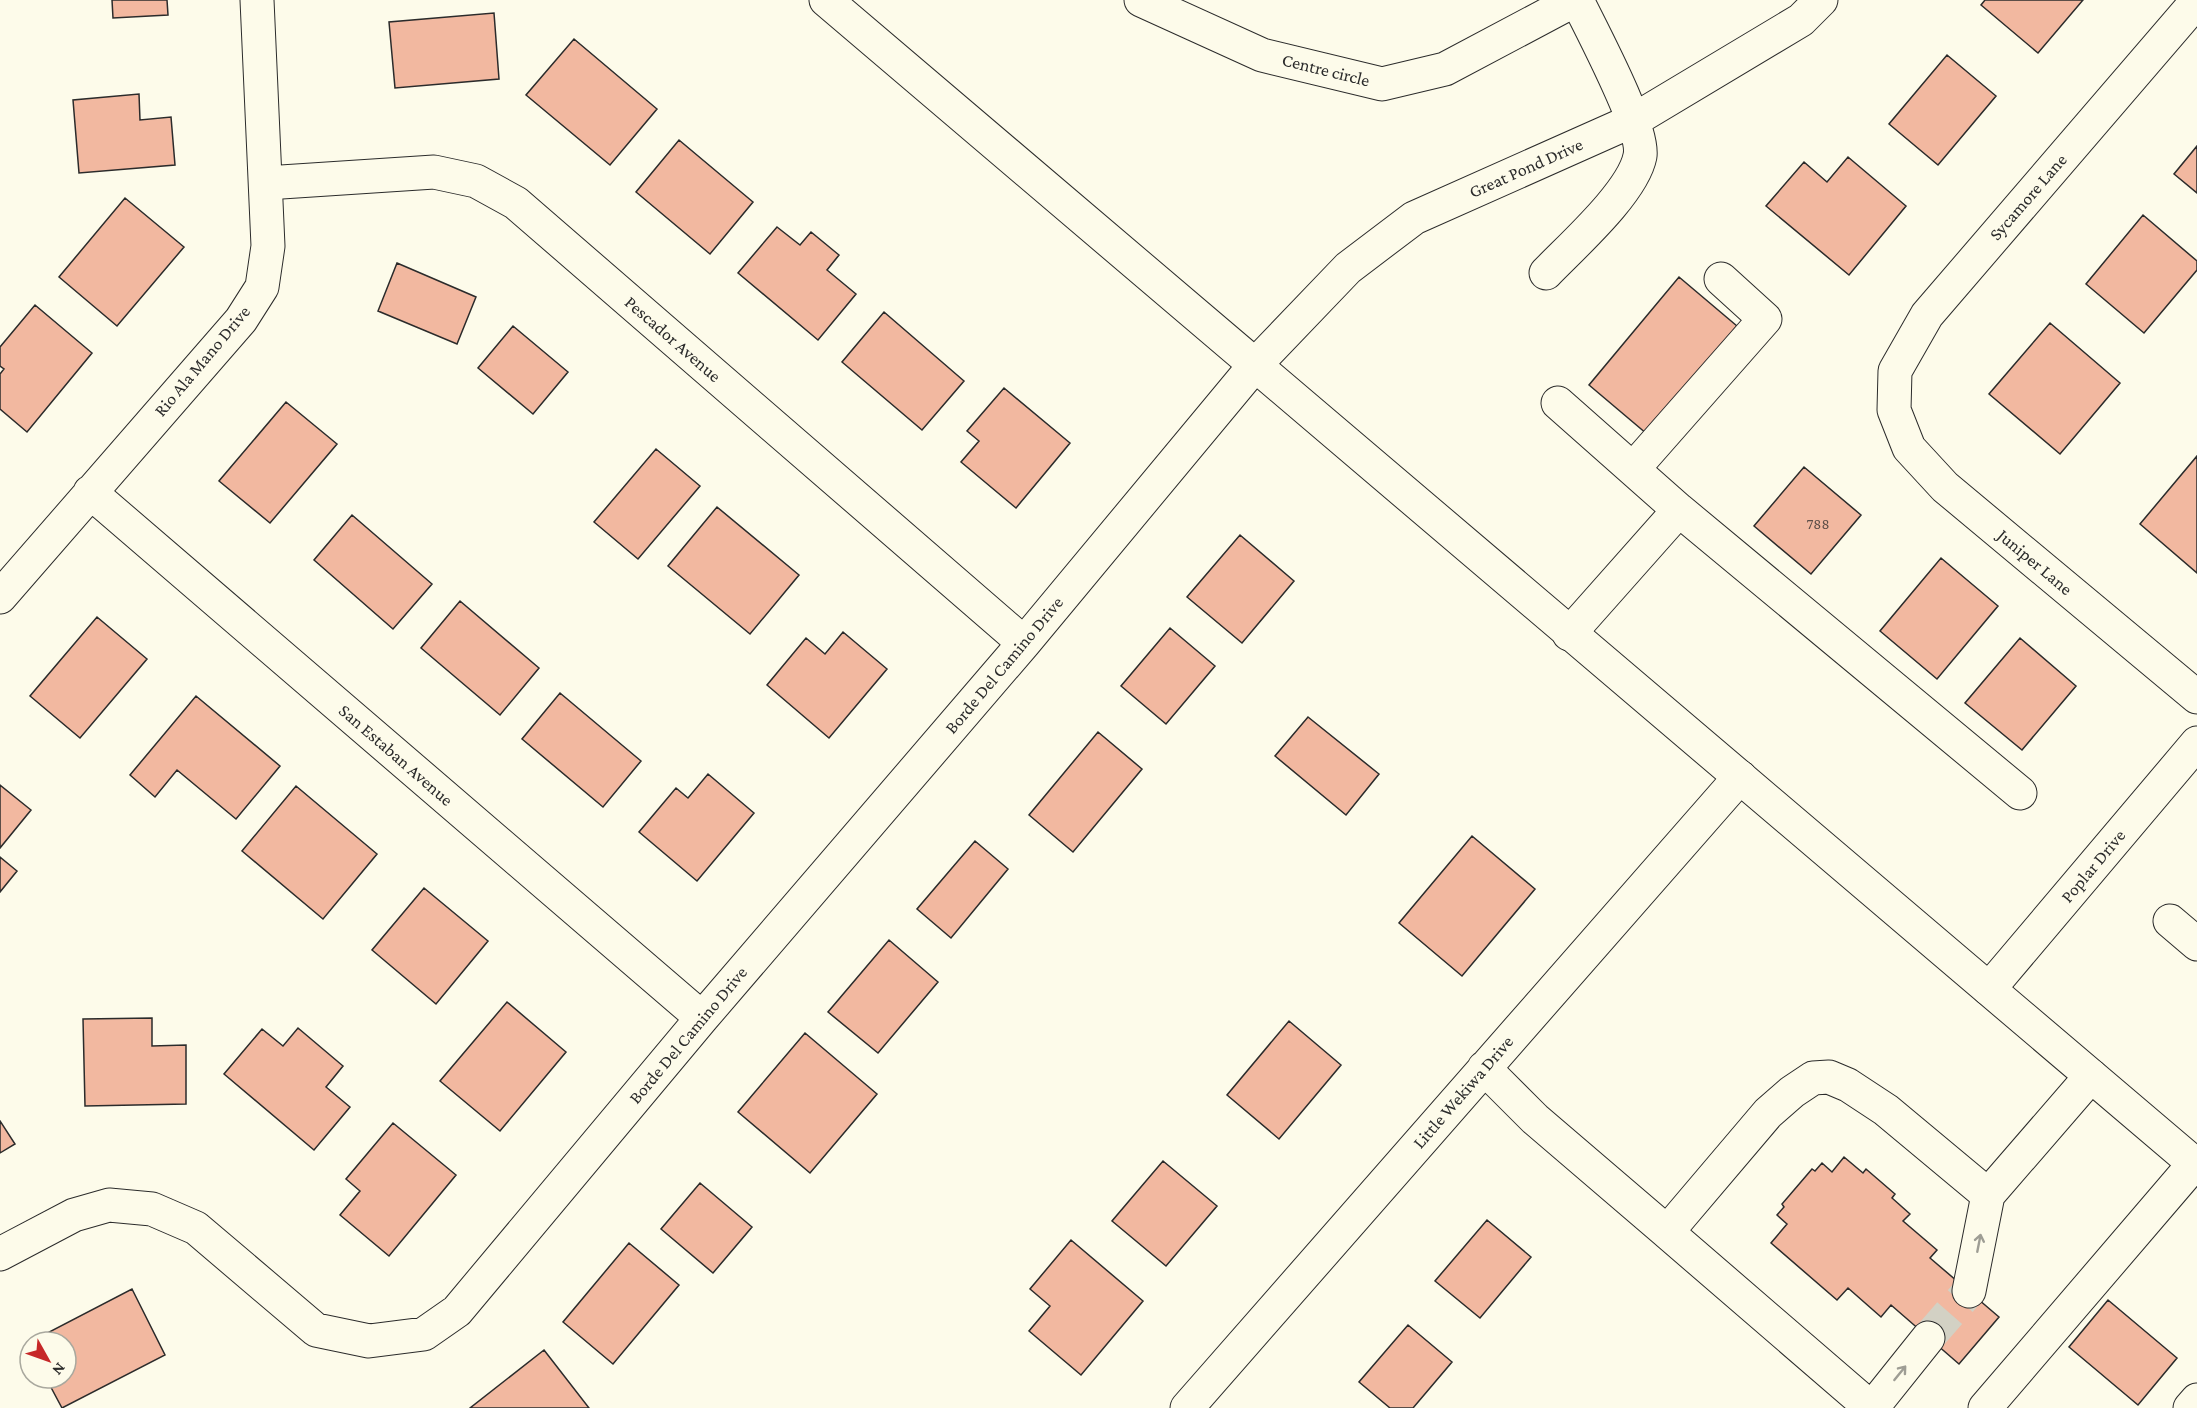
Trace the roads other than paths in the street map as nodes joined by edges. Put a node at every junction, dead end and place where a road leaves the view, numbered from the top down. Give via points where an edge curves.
1 (257, 0) edge
2 (826, 0) edge
3 (1141, 0) edge
4 (1576, 0) edge
5 (1821, 0) edge
6 (2197, 1) edge
7 (1634, 120) junction
8 (266, 183) junction
9 (1546, 273) dead end
10 (1721, 279) dead end
11 (1255, 365) junction
12 (1558, 404) dead end
13 (1894, 410) joint
14 (1632, 470) junction
15 (90, 492) junction
16 (1679, 510) junction
17 (0, 597) edge
18 (1569, 634) junction
19 (1024, 643) junction
20 (2197, 697) edge
21 (2197, 742) edge
22 (1740, 777) junction
23 (2020, 793) dead end
24 (2170, 921) dead end
25 (2197, 944) edge
26 (1989, 989) junction
27 (702, 1018) junction
28 (1484, 1068) junction
29 (2091, 1076) junction
30 (2196, 1165) edge
31 (1988, 1195) junction
32 (1667, 1232) junction
33 (0, 1254) edge
34 (1969, 1291) tunnel mouth
35 (1928, 1338) tunnel mouth
36 (2197, 1400) edge
37 (1187, 1408) edge
38 (1871, 1408) edge
39 (1985, 1408) edge
40 (2190, 1408) edge

1 - 8 street, Rio Ala Mano Drive
2 - 11 street
3 - 4 street, Centre circle via 1262,55 1382,84 1445,69
4 - 7 street, Centre circle
5 - 7 street, Great Pond Drive via 1801,20
6 - 13 street, Sycamore Lane via 1927,315 1895,371
7 - 9 street, Centre circle via 1640,155 1628,185
7 - 11 street, Great Pond Drive via 1414,218 1348,268
8 - 15 street, Rio Ala Mano Drive via 268,246 262,287 240,320
8 - 19 street, Pescador Avenue via 434,172 476,181 516,203
10 - 14 street via 1766,319
11 - 18 street
11 - 19 street, Borde Del Camino Drive
12 - 14 street
13 - 20 street, Juniper Lane via 1909,448 1945,487
14 - 16 street
15 - 17 street, Rio Ala Mano Drive
15 - 27 street, San Estaban Avenue
16 - 18 street
16 - 23 street
18 - 22 street
19 - 27 street, Borde Del Camino Drive
21 - 26 street, Poplar Drive
22 - 26 street
22 - 28 street, Little Wekiwa Drive
24 - 25 street
26 - 29 street
27 - 33 street, Borde Del Camino Drive via 457,1311 424,1334 369,1341 316,1330 196,1228 152,1209 108,1205 74,1215
28 - 32 street via 1535,1119
28 - 37 street, Little Wekiwa Drive
29 - 30 street
29 - 31 street
30 - 39 street
31 - 32 street via 1886,1110 1848,1085 1829,1077 1813,1078 1768,1113
34 -> 31 street
32 - 38 street
38 -> 35 street
36 - 40 street

